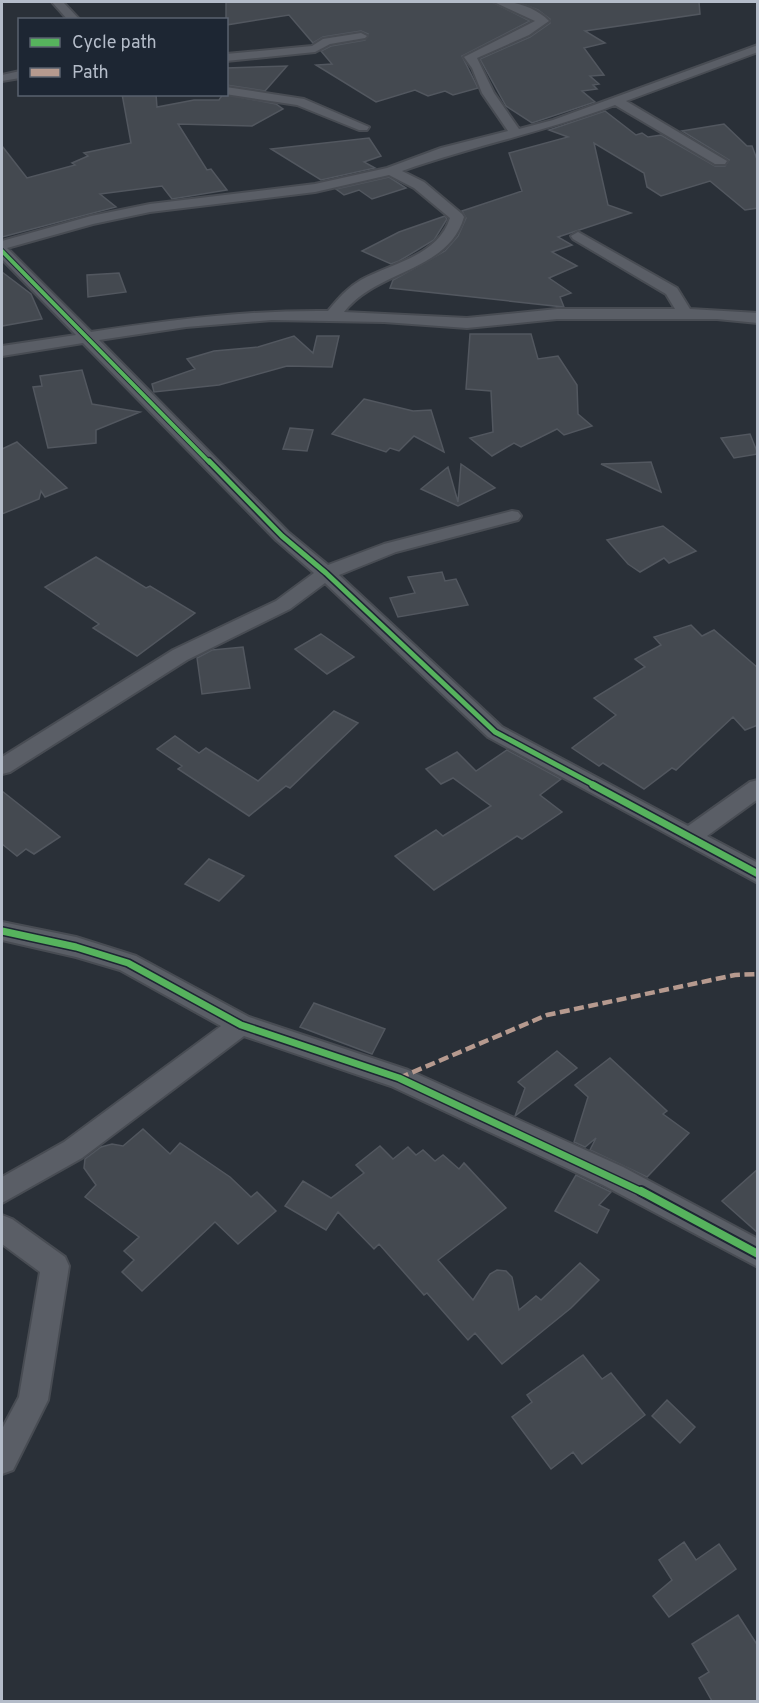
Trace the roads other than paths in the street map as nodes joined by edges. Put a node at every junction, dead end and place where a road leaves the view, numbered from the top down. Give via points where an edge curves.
1 (499, 2) edge
2 (63, 3) edge
3 (74, 18) edge
4 (361, 36) dead end
5 (758, 48) edge
6 (228, 58) edge
7 (18, 74) edge
8 (2, 78) edge
9 (228, 91) edge
10 (614, 100) junction
11 (363, 127) dead end
12 (515, 132) junction
13 (720, 161) dead end
14 (391, 171) junction
15 (578, 236) dead end
16 (2, 245) edge
17 (2, 251) edge
18 (684, 314) junction
19 (333, 315) junction
20 (758, 318) edge
21 (90, 337) junction
22 (2, 351) edge
23 (512, 516) dead end
24 (326, 573) junction
25 (2, 767) edge
26 (758, 788) edge
27 (689, 837) junction
28 (758, 874) edge
29 (2, 931) edge
30 (241, 1025) junction
31 (2, 1191) edge
32 (2, 1228) edge
33 (758, 1254) edge
34 (2, 1459) edge

1 - 12 street via 543,21 512,41 470,57 488,93
2 - 3 street
4 - 6 street via 327,41 315,49
5 - 10 street
7 - 8 street
9 - 11 street via 300,102
10 - 12 street via 557,123
10 - 13 street
12 - 14 street
14 - 16 street via 315,188 150,208
14 - 19 street via 419,185 457,217 456,224 437,248 355,290
15 - 18 street via 672,291
17 - 21 street
18 - 19 street via 557,314 466,323
18 - 20 street
19 - 21 street via 186,322
21 - 22 street
21 - 24 street via 282,536
23 - 24 street via 390,548
24 - 25 street via 283,605 180,655
24 - 27 street via 495,732
26 - 27 street
27 - 28 street
29 - 30 street via 76,946 128,963
30 - 31 street via 73,1150
30 - 33 street via 399,1078 613,1176
32 - 34 street via 55,1266 33,1400

